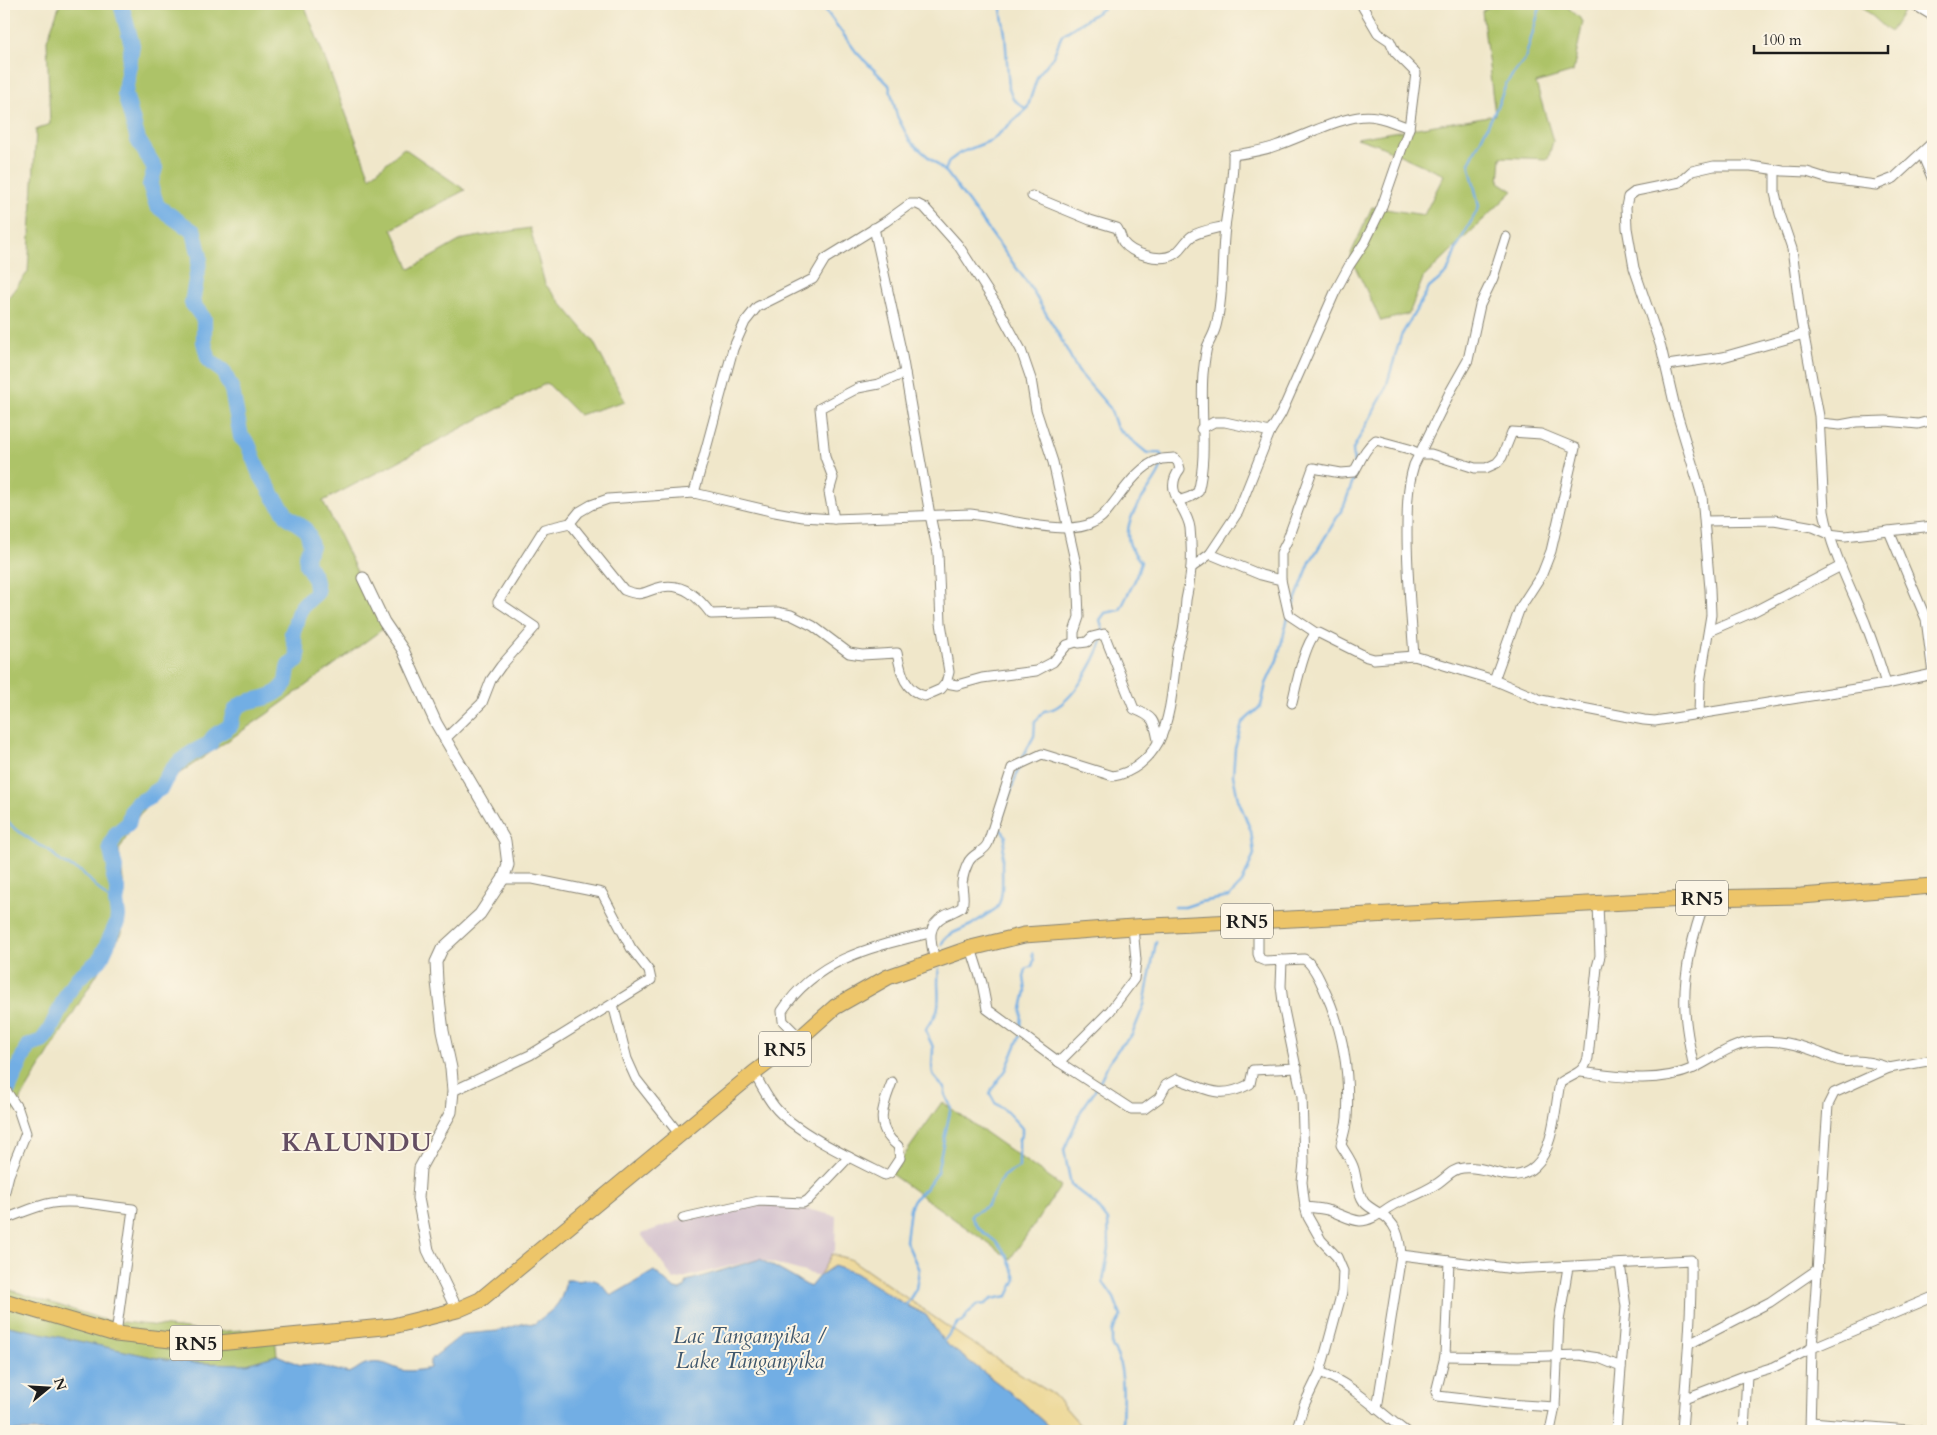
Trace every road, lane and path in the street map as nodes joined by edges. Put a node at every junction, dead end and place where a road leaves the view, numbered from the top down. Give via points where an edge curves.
1 (1361, 4) edge
2 (1913, 4) edge
3 (1933, 16) edge
4 (1409, 128) junction
5 (1933, 142) edge
6 (1922, 154) junction
7 (1775, 170) junction
8 (1933, 180) edge
9 (1032, 196) dead end
10 (1225, 226) junction
11 (874, 228) junction
12 (1506, 237) dead end
13 (1804, 334) junction
14 (1666, 365) junction
15 (905, 373) junction
16 (1933, 420) edge
17 (1820, 423) junction
18 (1201, 429) junction
19 (1270, 432) junction
20 (1420, 454) junction
21 (694, 493) junction
22 (1178, 501) junction
23 (930, 515) junction
24 (834, 519) junction
25 (1705, 521) junction
26 (570, 523) junction
27 (1933, 526) edge
28 (1068, 528) junction
29 (1889, 531) junction
30 (1829, 534) junction
31 (1210, 554) junction
32 (1841, 566) junction
33 (1191, 568) junction
34 (363, 578) dead end
35 (1281, 580) junction
36 (1709, 631) junction
37 (1316, 633) junction
38 (1076, 642) junction
39 (1414, 656) junction
40 (1933, 674) edge
41 (1494, 680) junction
42 (946, 683) junction
43 (1886, 684) junction
44 (1292, 703) dead end
45 (1699, 715) junction
46 (446, 738) junction
47 (1158, 742) junction
48 (503, 879) junction
49 (1933, 886) edge
50 (1706, 898) junction
51 (1598, 904) junction
52 (1258, 921) junction
53 (1133, 927) junction
54 (930, 933) junction
55 (972, 948) junction
56 (1282, 960) junction
57 (935, 962) junction
58 (613, 1004) junction
59 (800, 1038) junction
60 (1933, 1060) edge
61 (1059, 1062) junction
62 (1297, 1068) junction
63 (1694, 1068) junction
64 (1889, 1068) junction
65 (1581, 1072) junction
66 (754, 1073) junction
67 (892, 1082) dead end
68 (453, 1091) junction
69 (7, 1092) dead end
70 (680, 1134) junction
71 (849, 1157) junction
72 (4, 1195) edge
73 (1305, 1206) junction
74 (1381, 1213) junction
75 (684, 1218) dead end
76 (4, 1219) edge
77 (1401, 1255) junction
78 (1449, 1261) junction
79 (1620, 1264) junction
80 (1568, 1267) junction
81 (1818, 1269) junction
82 (1933, 1297) edge
83 (4, 1301) edge
84 (457, 1310) junction
85 (116, 1334) junction
86 (1689, 1344) junction
87 (1812, 1348) junction
88 (1558, 1354) junction
89 (1445, 1356) junction
90 (1621, 1367) junction
91 (1320, 1372) junction
92 (1747, 1375) junction
93 (1684, 1400) junction
94 (1555, 1406) junction
95 (1377, 1409) junction
96 (1810, 1427) edge
97 (1296, 1431) edge
98 (1405, 1431) edge
99 (1550, 1431) edge
100 (1616, 1431) edge
101 (1682, 1431) edge
102 (1744, 1431) edge
103 (1920, 1431) edge

1 - 4 street via 1378,33 1390,41 1395,52 1416,73
2 - 3 street
4 - 10 street via 1375,116 1357,117 1276,146 1233,155
4 - 19 street via 1381,209 1335,292
5 - 6 street
6 - 7 street via 1894,178 1876,186 1807,172
6 - 8 street
7 - 13 street via 1776,193 1792,249
7 - 14 street via 1714,166 1692,171 1680,182 1636,191 1628,196 1629,249
9 - 10 street via 1117,228 1128,246 1151,256 1168,257 1193,236
10 - 18 street via 1216,327 1207,348 1203,374
11 - 15 street
11 - 21 street via 826,259 813,279 757,307 745,322 733,349
11 - 28 street via 910,204 917,204 925,208 958,245 1021,350
12 - 20 street via 1480,305 1468,360
13 - 14 street via 1723,357
13 - 17 street
14 - 25 street via 1675,407 1697,477
15 - 23 street
15 - 24 street via 858,388 820,408 824,457 833,478 829,492
16 - 17 street via 1918,424 1886,420 1840,425
17 - 30 street via 1824,511
18 - 19 street via 1214,422 1225,422
18 - 22 street via 1203,466 1198,492
19 - 31 street via 1238,512
20 - 35 street via 1376,440 1366,447 1354,472 1313,468 1281,553
20 - 39 street via 1411,476 1407,514
20 - 41 street via 1486,468 1497,464 1512,432 1541,434 1575,448 1551,551 1542,574 1520,608
21 - 24 street via 775,512
21 - 26 street via 608,499 579,512
22 - 28 street via 1172,487 1180,469 1178,462 1174,458 1158,460 1133,479 1100,518 1092,524
22 - 33 street via 1189,526
23 - 24 street
23 - 28 street via 978,515
23 - 42 street via 938,553 941,623 949,672
25 - 30 street via 1774,520 1812,527
25 - 36 street via 1710,589
26 - 42 street via 624,590 636,595 662,587 679,588 694,595 711,614 786,614 813,626 849,653 897,653 902,675 917,694 933,694
26 - 46 street via 544,529 498,602 535,627 491,680 482,704
27 - 29 street
28 - 38 street via 1077,569
29 - 30 street via 1845,536
29 - 40 street via 1926,619
30 - 32 street
31 - 33 street
31 - 35 street
32 - 36 street
32 - 43 street via 1873,642
33 - 47 street via 1169,709
34 - 46 street
35 - 37 street via 1289,615
36 - 45 street via 1700,682
37 - 39 street via 1374,659
37 - 44 street via 1300,671
38 - 42 street via 1067,645 1053,662 1036,671 982,678 958,685
38 - 47 street via 1087,642 1104,634 1134,708 1151,716
39 - 41 street
40 - 43 street
41 - 45 street via 1540,700 1644,720
43 - 45 street
46 - 48 street via 505,841 508,865
47 - 54 street via 1133,770 1112,776 1042,754 1012,768 988,844 968,863 962,883 962,907 934,922
48 - 58 street via 533,879 602,893 631,948 649,971 651,980
48 - 68 street via 480,914 442,949 436,962
49 - 50 highway, RN5 via 1800,896
50 - 51 highway, RN5
50 - 63 street via 1688,963 1685,997
51 - 52 highway, RN5
51 - 65 street via 1600,956 1588,1058
52 - 53 highway, RN5
52 - 56 street via 1260,959
53 - 55 highway, RN5 via 1024,934
53 - 61 street via 1134,979 1110,1011
54 - 57 street
54 - 59 street via 867,950 818,972 782,1011 783,1022
55 - 57 highway, RN5
55 - 61 street via 987,1009
56 - 62 street via 1284,1010
56 - 74 street via 1300,958 1307,961 1329,999 1342,1038 1347,1075 1347,1120 1342,1145 1354,1167 1363,1201
57 - 59 highway, RN5 via 865,989 835,1007
58 - 68 street via 530,1055
58 - 70 street via 636,1079
59 - 66 highway, RN5
60 - 64 street
61 - 62 street via 1131,1109 1144,1109 1159,1098 1166,1085 1177,1079 1209,1092 1227,1092 1250,1084 1253,1070
62 - 73 street via 1302,1104
63 - 64 street via 1736,1046 1774,1040 1842,1062
63 - 65 street via 1649,1079
64 - 81 street via 1834,1093 1828,1105
65 - 74 street via 1560,1083 1546,1152 1536,1166 1515,1176 1476,1166 1461,1168 1420,1194
66 - 70 highway, RN5
66 - 71 street via 778,1111
67 - 71 street via 881,1116 891,1141 898,1146 900,1158 887,1175
68 - 84 street via 452,1112 420,1168 418,1198 428,1250
69 - 72 street via 18,1109 26,1133 8,1175
70 - 84 highway, RN5 via 480,1300
71 - 75 street via 803,1203 759,1201
73 - 74 street via 1329,1210 1349,1220 1362,1221
73 - 91 street via 1321,1240 1337,1257 1343,1270 1342,1292
74 - 77 street via 1395,1226
76 - 85 street via 52,1203 133,1209
77 - 78 street
77 - 95 street
78 - 80 street via 1515,1269
78 - 89 street
79 - 80 street
79 - 86 street via 1690,1260
79 - 90 street via 1626,1307
80 - 88 street via 1559,1321
81 - 86 street via 1770,1302
81 - 87 street
82 - 87 street
83 - 85 highway, RN5
84 - 85 highway, RN5 via 393,1326 208,1344
86 - 93 street
87 - 92 street via 1774,1367
87 - 96 street
88 - 89 street
88 - 90 street via 1599,1358
88 - 94 street
89 - 94 street via 1436,1392 1438,1396
90 - 100 street
91 - 95 street via 1350,1386
91 - 97 street
92 - 93 street
92 - 102 street
93 - 101 street
94 - 99 street
95 - 98 street
96 - 103 street

